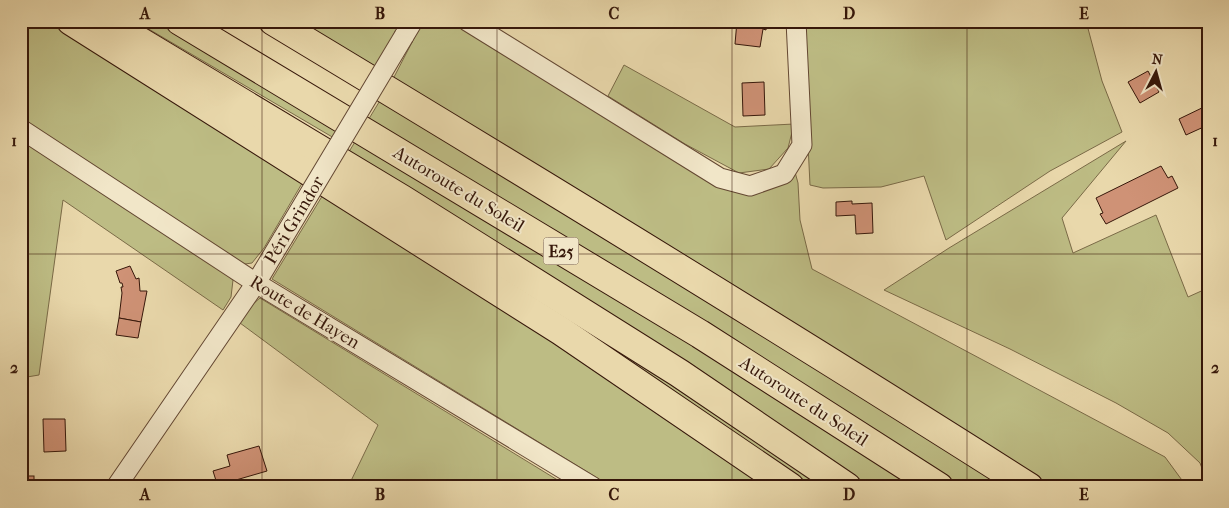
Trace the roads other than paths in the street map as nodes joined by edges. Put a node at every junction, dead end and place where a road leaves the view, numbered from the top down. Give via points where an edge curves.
1 (71, 21) edge
2 (106, 21) edge
3 (180, 21) edge
4 (273, 21) edge
5 (467, 21) edge
6 (796, 21) edge
7 (409, 28) edge
8 (21, 129) edge
9 (256, 283) junction
10 (116, 487) edge
11 (593, 487) edge
12 (790, 487) edge
13 (847, 487) edge
14 (938, 487) edge
15 (1029, 487) edge

1 - 12 highway via 561,331
2 - 13 highway, E25 via 402,199 679,373
3 - 14 highway, Autoroute du Soleil / E25 via 700,334
4 - 15 highway via 829,359
5 - 6 street via 720,178 750,186 784,174 802,145
7 - 9 street, Péri Grindor, bridge
8 - 9 street, Route de Hayen
9 - 10 street, Péri Grindor
9 - 11 street, Route de Hayen

